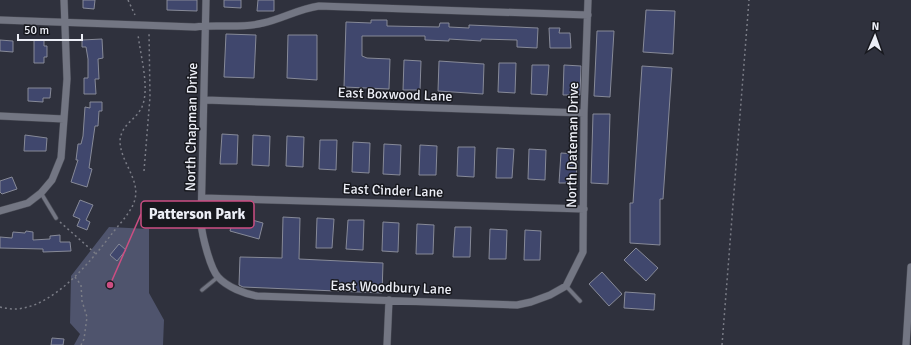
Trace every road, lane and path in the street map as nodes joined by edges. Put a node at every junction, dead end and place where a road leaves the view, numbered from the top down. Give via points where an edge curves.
1 (64, 0) edge
2 (128, 0) edge
3 (206, 0) edge
4 (588, 0) edge
5 (749, 0) edge
6 (588, 14) junction
7 (135, 15) dead end
8 (0, 20) edge
9 (64, 23) junction
10 (149, 26) junction
11 (206, 26) junction
12 (138, 34) dead end
13 (205, 100) junction
14 (584, 113) junction
15 (0, 116) edge
16 (64, 119) junction
17 (144, 171) dead end
18 (41, 193) junction
19 (202, 198) junction
20 (584, 209) junction
21 (0, 211) edge
22 (56, 218) dead end
23 (60, 222) dead end
24 (96, 254) junction
25 (911, 267) edge
26 (75, 277) junction
27 (218, 277) junction
28 (566, 286) junction
29 (202, 290) dead end
30 (389, 300) junction
31 (580, 301) dead end
32 (0, 307) edge
33 (81, 345) edge
34 (387, 345) edge
35 (722, 345) edge
36 (906, 345) edge

1 - 9 street
2 - 7 path
3 - 11 street, North Chapman Drive
4 - 6 street, North Dateman Drive
5 - 35 path
6 - 11 street via 319,6 303,8 263,23 247,26
6 - 14 street, North Dateman Drive
8 - 9 street
9 - 10 street
9 - 16 street via 67,79
10 - 11 street
10 - 17 path via 150,97
11 - 13 street, North Chapman Drive
12 - 24 path via 145,99 141,110 122,130 120,142 136,190 135,200
13 - 14 street, East Boxwood Lane
13 - 19 street, North Chapman Drive
14 - 20 street, North Dateman Drive
15 - 16 street
16 - 18 street via 60,158 52,180
18 - 21 street via 28,203
18 - 22 lane
19 - 20 street, East Cinder Lane
19 - 27 street, North Chapman Drive via 203,237
20 - 28 street, North Dateman Drive via 583,252
23 - 24 path
24 - 26 path
25 - 36 street
26 - 32 path via 50,296 31,306 15,309
26 - 33 path via 81,285 87,317
27 - 29 lane
27 - 30 street, East Woodbury Lane via 246,294 257,296
28 - 30 street, East Woodbury Lane via 550,295 517,305
28 - 31 lane
30 - 34 street

